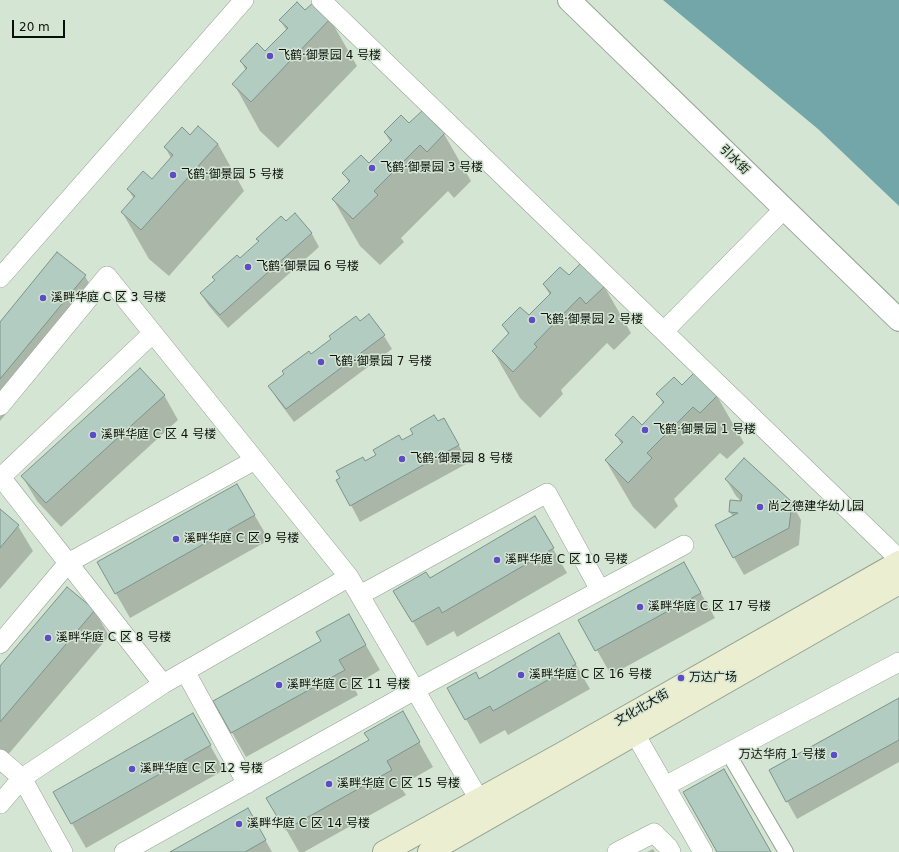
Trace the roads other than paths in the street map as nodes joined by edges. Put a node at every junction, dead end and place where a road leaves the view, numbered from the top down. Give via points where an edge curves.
1 (244, 0) edge
2 (321, 0) edge
3 (569, 0) edge
4 (784, 209) junction
5 (0, 278) edge
6 (899, 320) edge
7 (664, 332) junction
8 (153, 333) junction
9 (0, 406) edge
10 (255, 460) junction
11 (0, 477) edge
12 (684, 545) dead end
13 (899, 559) edge
14 (899, 562) edge
15 (68, 563) junction
16 (349, 577) junction
17 (899, 583) edge
18 (600, 590) junction
19 (360, 595) junction
20 (0, 644) edge
21 (899, 662) edge
22 (185, 671) junction
23 (162, 684) junction
24 (415, 690) junction
25 (635, 734) junction
26 (728, 753) junction
27 (0, 758) edge
28 (22, 778) junction
29 (247, 784) junction
30 (665, 786) junction
31 (479, 799) junction
32 (0, 804) edge
33 (490, 818) junction
34 (63, 852) edge
35 (124, 852) edge
36 (384, 852) edge
37 (429, 852) edge
38 (616, 852) edge
39 (671, 852) edge
40 (703, 852) edge
41 (786, 852) edge

1 - 5 street
2 - 7 street
3 - 4 street, 引水街
4 - 6 street, 引水街
4 - 7 street
7 - 13 street
8 - 9 street via 106,276
8 - 10 street
8 - 11 street
10 - 15 street
10 - 16 street
11 - 15 street
12 - 18 street
14 - 31 main road, 文化北大街
15 - 20 street
15 - 23 street
16 - 19 street
16 - 22 street
17 - 25 main road, 文化北大街
18 - 19 street via 547,493
18 - 24 street
19 - 24 street
21 - 26 street
22 - 23 street
22 - 29 street
23 - 28 street
24 - 29 street
24 - 31 street
25 - 30 street
25 - 33 main road, 文化北大街
26 - 30 street
26 - 41 street
27 - 28 street
28 - 32 street
28 - 34 street
29 - 35 street
30 - 40 street
31 - 33 street
31 - 36 main road, 文化北大街
33 - 37 main road, 文化北大街
38 - 39 street via 654,833

